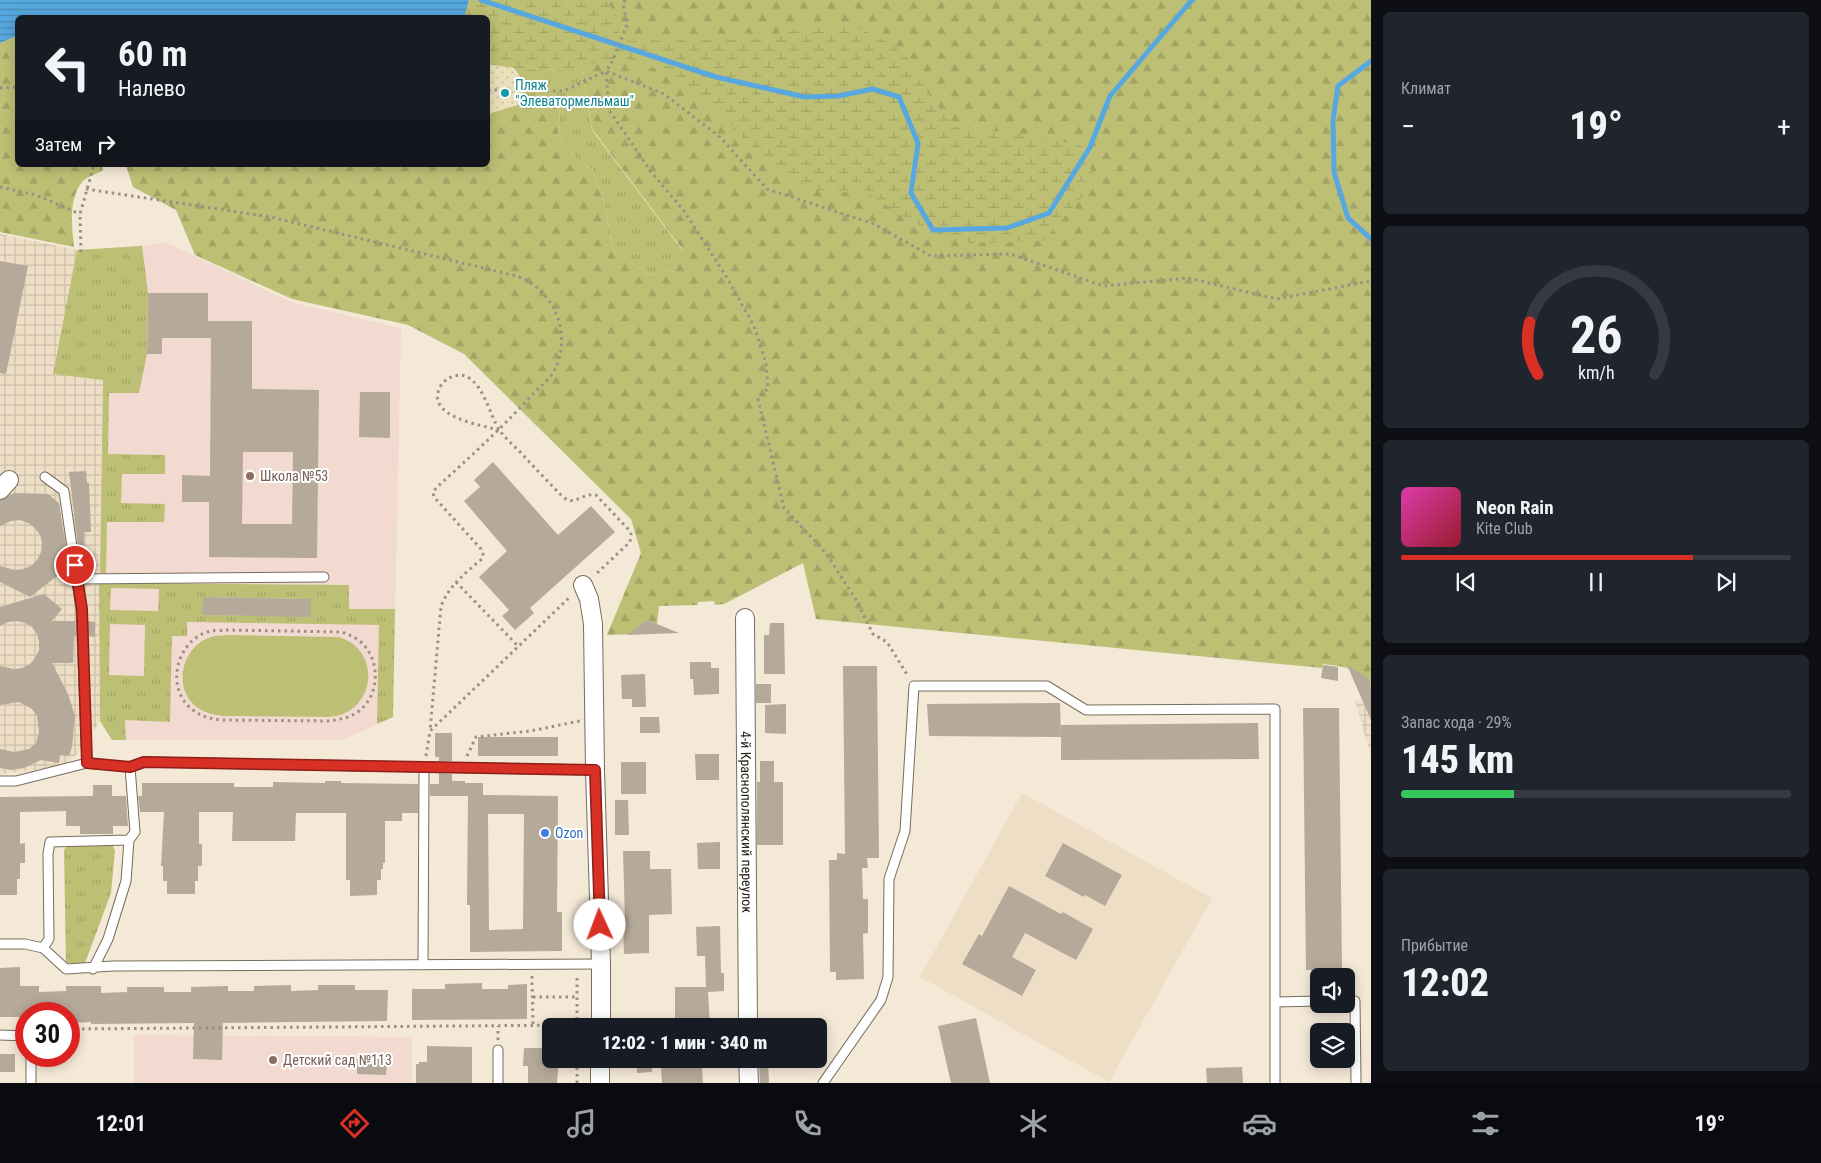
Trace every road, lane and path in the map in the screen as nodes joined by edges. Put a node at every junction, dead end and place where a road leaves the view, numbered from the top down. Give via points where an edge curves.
1 (623, 1) edge
2 (606, 71) junction
3 (15, 87) edge
4 (0, 88) edge
5 (490, 90) edge
6 (93, 167) edge
7 (0, 187) edge
8 (86, 190) junction
9 (80, 214) junction
10 (82, 252) dead end
11 (1371, 281) edge
12 (500, 430) junction
13 (45, 477) dead end
14 (324, 577) dead end
15 (77, 578) junction
16 (456, 582) junction
17 (583, 585) junction
18 (746, 618) dead end
19 (518, 646) junction
20 (914, 686) junction
21 (222, 720) joint
22 (594, 720) junction
23 (430, 731) junction
24 (87, 763) junction
25 (130, 767) junction
26 (424, 768) junction
27 (450, 768) junction
28 (595, 770) junction
29 (0, 781) edge
30 (129, 840) junction
31 (0, 944) edge
32 (43, 948) junction
33 (532, 964) junction
34 (577, 964) junction
35 (601, 964) junction
36 (423, 965) junction
37 (93, 969) junction
38 (533, 997) junction
39 (577, 997) junction
40 (1310, 1001) edge
41 (1355, 1001) edge
42 (1275, 1002) junction
43 (577, 1018) edge
44 (601, 1018) edge
45 (748, 1018) edge
46 (533, 1026) junction
47 (542, 1026) edge
48 (80, 1029) edge
49 (0, 1035) edge
50 (15, 1036) edge
51 (498, 1050) dead end
52 (32, 1067) edge
53 (577, 1068) edge
54 (600, 1068) edge
55 (748, 1068) edge
56 (31, 1083) edge
57 (498, 1083) edge
58 (577, 1083) edge
59 (600, 1083) edge
60 (749, 1083) edge
61 (824, 1083) edge
62 (1275, 1083) edge
63 (1356, 1083) edge

1 - 2 path via 627,25
2 - 5 path via 564,91
2 - 11 path via 664,94 720,137 768,189 874,224 931,256 1010,254 1104,286 1188,278 1277,299
2 - 20 path via 609,110 652,173 684,211 754,326 766,363 768,388 758,400 784,508 826,553 873,634 887,642
3 - 4 path
6 - 8 path
7 - 9 path via 36,196
8 - 9 path
8 - 12 path via 271,218 525,279 542,292 555,309 561,329 561,350 554,371
9 - 10 path
12 - 12 path via 446,413 439,401 440,387 456,375 470,378
12 - 16 path via 433,492 482,552 482,559
12 - 17 path via 566,500 574,502 587,495 596,495 629,530 631,538 628,545
13 - 15 lane via 64,491
14 - 15 lane
15 - 24 lane via 82,609
16 - 19 path
16 - 23 path via 446,593 441,606
17 - 19 path
17 - 22 street via 592,615
18 - 45 street, 4-й Краснополянский переулок
19 - 23 path
20 - 42 lane via 1047,686 1086,710 1275,709
20 - 61 lane via 905,831 889,879 888,977 881,1000
21 - 21 path via 206,718 192,710 182,697 177,682 177,665 184,650 195,638 210,631 342,632 357,639 375,666 370,698 360,710 346,718 330,721
22 - 27 path via 476,737 466,758
22 - 28 street
23 - 26 path
24 - 25 lane
24 - 29 lane via 16,781
25 - 26 lane via 144,762
25 - 30 lane via 135,832
26 - 27 lane
26 - 36 lane
27 - 28 lane
28 - 35 street
30 - 32 lane via 50,842 49,939
30 - 37 lane via 126,881 108,939
31 - 32 lane
32 - 37 lane via 66,969
33 - 34 lane
33 - 36 lane
33 - 38 path
34 - 35 lane
34 - 39 path
35 - 44 street
36 - 37 lane via 113,966
38 - 39 path
38 - 46 path
39 - 43 path
40 - 42 lane
41 - 63 lane
42 - 62 lane
46 - 47 path
46 - 48 path
49 - 50 lane
51 - 57 lane
52 - 56 lane
53 - 58 path
54 - 59 street
55 - 60 street

